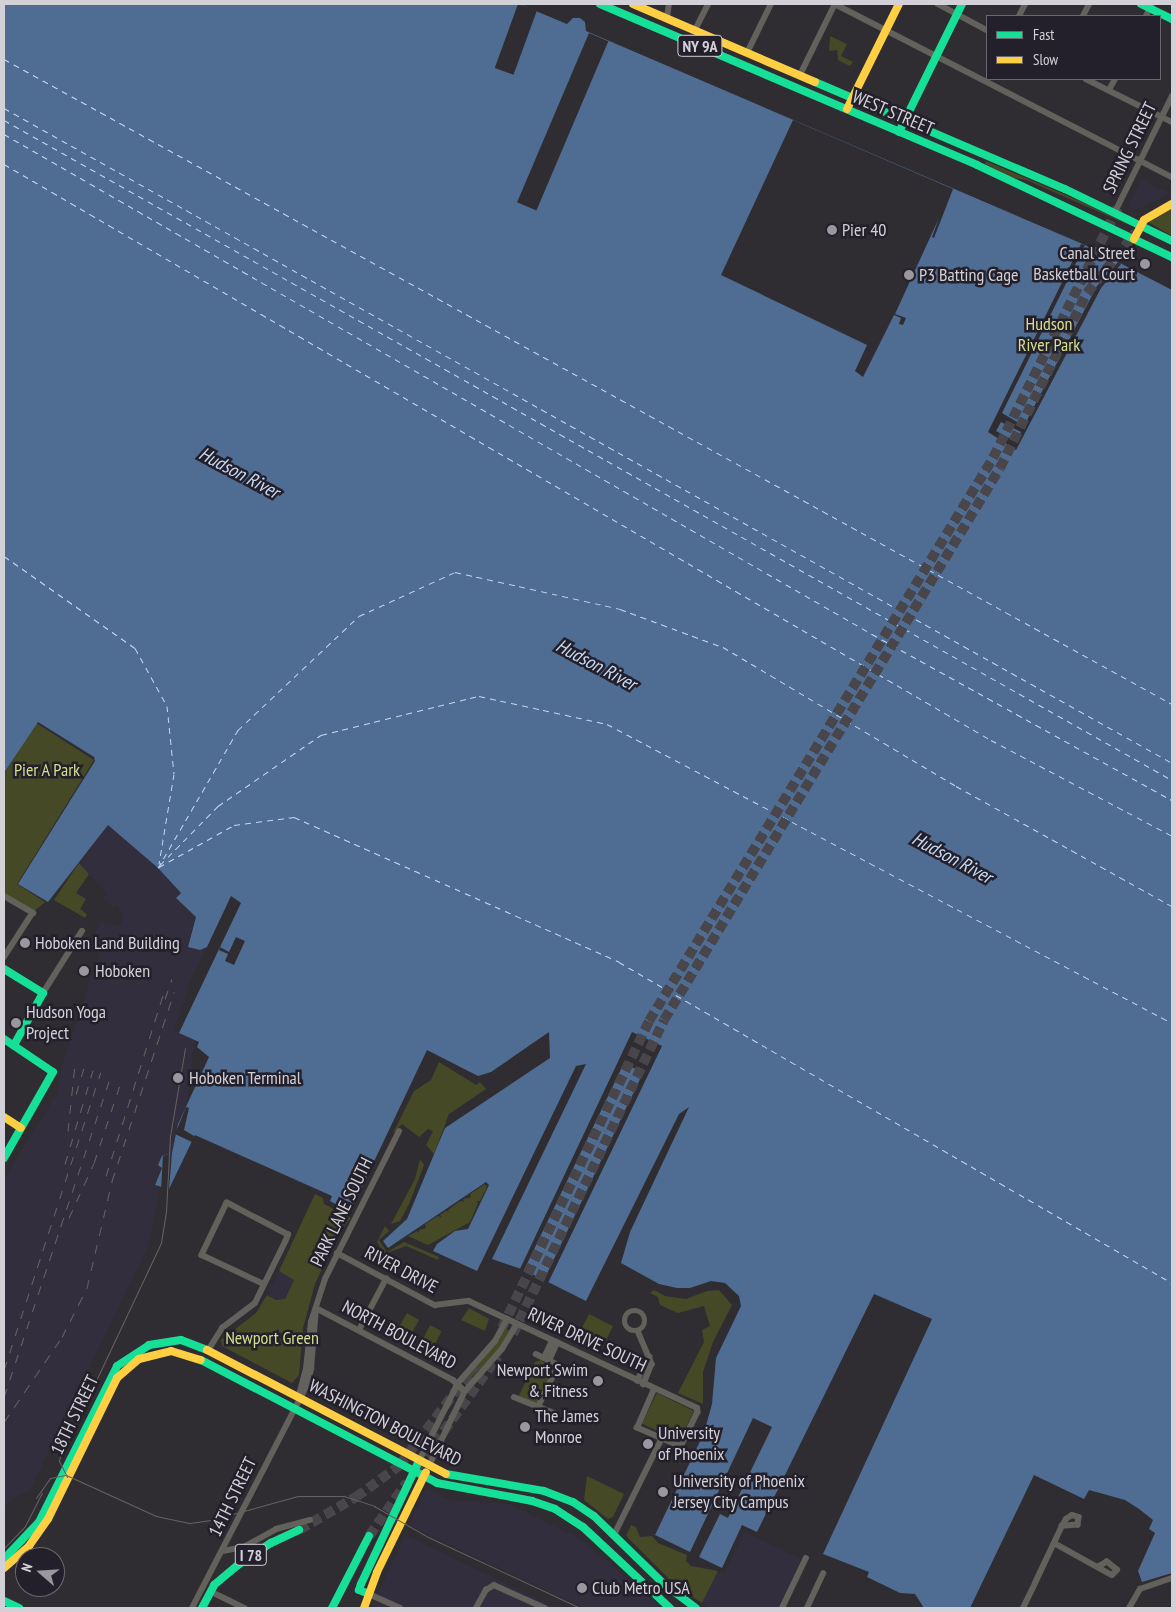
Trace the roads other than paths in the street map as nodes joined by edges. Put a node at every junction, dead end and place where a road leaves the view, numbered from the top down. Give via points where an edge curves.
1 (600, 4) edge
2 (633, 4) edge
3 (669, 4) edge
4 (708, 4) edge
5 (771, 4) edge
6 (835, 4) edge
7 (899, 4) edge
8 (938, 4) edge
9 (962, 4) edge
10 (1141, 4) edge
11 (1151, 6) edge
12 (957, 14) junction
13 (666, 18) junction
14 (1172, 19) edge
15 (886, 29) junction
16 (986, 29) edge
17 (695, 30) junction
18 (747, 52) junction
19 (937, 55) junction
20 (800, 75) junction
21 (1088, 80) edge
22 (1114, 80) edge
23 (1109, 90) junction
24 (1172, 96) edge
25 (853, 98) junction
26 (847, 109) junction
27 (1162, 116) junction
28 (905, 120) junction
29 (1172, 122) edge
30 (899, 132) junction
31 (1141, 161) junction
32 (1172, 178) edge
33 (1172, 204) edge
34 (1115, 212) junction
35 (1141, 225) junction
36 (1134, 238) junction
37 (1172, 241) edge
38 (1172, 257) edge
39 (4, 896) edge
40 (82, 931) dead end
41 (4, 958) edge
42 (4, 969) edge
43 (43, 993) junction
44 (4, 1039) edge
45 (14, 1045) junction
46 (4, 1117) edge
47 (21, 1128) junction
48 (399, 1131) dead end
49 (4, 1158) edge
50 (337, 1253) junction
51 (386, 1279) junction
52 (264, 1284) junction
53 (316, 1308) junction
54 (507, 1319) junction
55 (517, 1324) junction
56 (359, 1330) junction
57 (638, 1331) dead end
58 (555, 1342) junction
59 (209, 1349) junction
60 (536, 1354) dead end
61 (547, 1359) junction
62 (204, 1361) junction
63 (640, 1382) junction
64 (458, 1383) junction
65 (654, 1389) junction
66 (465, 1391) junction
67 (299, 1397) junction
68 (514, 1397) dead end
69 (293, 1408) junction
70 (538, 1408) junction
71 (554, 1413) dead end
72 (661, 1440) junction
73 (76, 1453) junction
74 (419, 1461) junction
75 (429, 1466) junction
76 (414, 1472) junction
77 (423, 1476) junction
78 (310, 1520) dead end
79 (1062, 1526) dead end
80 (299, 1530) tunnel mouth
81 (614, 1535) junction
82 (368, 1536) tunnel mouth
83 (1054, 1543) junction
84 (223, 1551) junction
85 (806, 1558) dead end
86 (4, 1559) edge
87 (1100, 1566) dead end
88 (4, 1568) edge
89 (823, 1574) dead end
90 (1172, 1578) edge
91 (213, 1592) junction
92 (369, 1594) junction
93 (4, 1601) edge
94 (19, 1608) edge
95 (192, 1608) edge
96 (202, 1608) edge
97 (245, 1608) edge
98 (333, 1608) edge
99 (364, 1608) edge
100 (400, 1608) edge
101 (476, 1608) edge
102 (545, 1608) edge
103 (670, 1608) edge
104 (696, 1608) edge
105 (784, 1608) edge
106 (807, 1608) edge
107 (1024, 1608) edge
108 (1129, 1608) edge

1 - 26 main road, WEST STREET / NY 9A
2 - 13 main road, WEST STREET / NY 9A
3 - 13 street
4 - 17 street
5 - 18 street
6 - 15 street
6 - 20 street
7 - 15 main road
8 - 12 street
9 - 12 main road
10 - 11 main road
11 - 14 main road
12 - 16 street
12 - 19 main road
13 - 17 main road, WEST STREET / NY 9A
15 - 19 street
15 - 25 main road
17 - 18 main road, WEST STREET / NY 9A
18 - 20 main road, WEST STREET / NY 9A
19 - 28 main road
19 - 31 street
20 - 25 main road, WEST STREET / NY 9A
21 - 23 street
22 - 23 street
23 - 27 street
24 - 27 street, SPRING STREET
25 - 26 main road
25 - 28 main road, WEST STREET / NY 9A
26 - 30 main road, WEST STREET / NY 9A
27 - 29 street
27 - 31 street, SPRING STREET
28 - 30 main road
28 - 34 main road, WEST STREET / NY 9A
30 - 36 main road, WEST STREET / NY 9A
31 - 32 street
31 - 34 street, SPRING STREET
33 - 35 main road via 1145,219
34 - 35 main road, WEST STREET / NY 9A
35 - 36 main road
35 - 37 main road, WEST STREET / NY 9A
36 - 38 main road, WEST STREET / NY 9A
39 - 41 street via 33,913
40 - 43 street
42 - 43 main road
43 - 45 main road
44 - 45 main road
45 - 47 main road via 53,1071
46 - 47 main road
47 - 49 main road
48 - 50 street, PARK LANE SOUTH
50 - 51 street, RIVER DRIVE
50 - 53 street, PARK LANE SOUTH
51 - 54 street, RIVER DRIVE via 438,1306 465,1300
51 - 56 street
52 - 52 street via 287,1233 227,1204 202,1255
52 - 59 street via 252,1306 222,1328
53 - 56 street, NORTH BOULEVARD
53 - 67 street, PARK LANE SOUTH
54 - 55 street, RIVER DRIVE SOUTH
54 - 64 street via 495,1341
55 - 58 street, RIVER DRIVE SOUTH
55 - 66 street via 502,1349
56 - 64 street, NORTH BOULEVARD
57 - 63 street via 648,1358
58 - 61 street
58 - 63 street, RIVER DRIVE SOUTH
59 - 62 main road
59 - 67 main road, WASHINGTON BOULEVARD
59 - 73 main road, 18TH STREET via 186,1341 163,1341 128,1356 107,1381
60 - 61 street
61 - 70 street via 559,1365
62 - 69 main road, WASHINGTON BOULEVARD
62 - 73 main road, 18TH STREET via 188,1354 166,1351 147,1355 130,1364 112,1386
63 - 65 street, RIVER DRIVE SOUTH
64 - 66 street, NORTH BOULEVARD
64 - 74 street
65 - 72 street, RIVER DRIVE SOUTH via 636,1425
65 - 72 street, RIVER DRIVE SOUTH via 697,1408 698,1412 681,1447
66 - 75 street
67 - 69 street, 14TH STREET
67 - 74 main road, WASHINGTON BOULEVARD
68 - 70 street
69 - 76 main road, WASHINGTON BOULEVARD
69 - 84 street, 14TH STREET
70 - 71 street
72 - 81 street
73 - 86 main road, 18TH STREET via 35,1527
73 - 88 main road, 18TH STREET via 42,1529
74 - 75 main road, WASHINGTON BOULEVARD
74 - 76 main road
75 - 77 main road
75 - 81 main road, WASHINGTON BOULEVARD via 462,1479 502,1483 557,1495 587,1511
76 - 77 main road, WASHINGTON BOULEVARD
76 - 92 main road via 359,1590
77 - 92 main road
77 - 103 main road, WASHINGTON BOULEVARD via 451,1488 527,1500 560,1511 583,1527
78 - 84 street via 282,1527 244,1547
79 - 83 street
80 - 91 main road, I 78 via 252,1554
81 - 104 main road, WASHINGTON BOULEVARD via 664,1584
82 - 98 main road
83 - 87 street
83 - 107 street
84 - 95 street, 14TH STREET
85 - 105 street
89 - 106 street
90 - 108 street via 1140,1589
91 - 96 main road, I 78
91 - 97 street
92 - 99 main road
92 - 100 street
93 - 94 main road
101 - 102 street via 486,1590 494,1585

